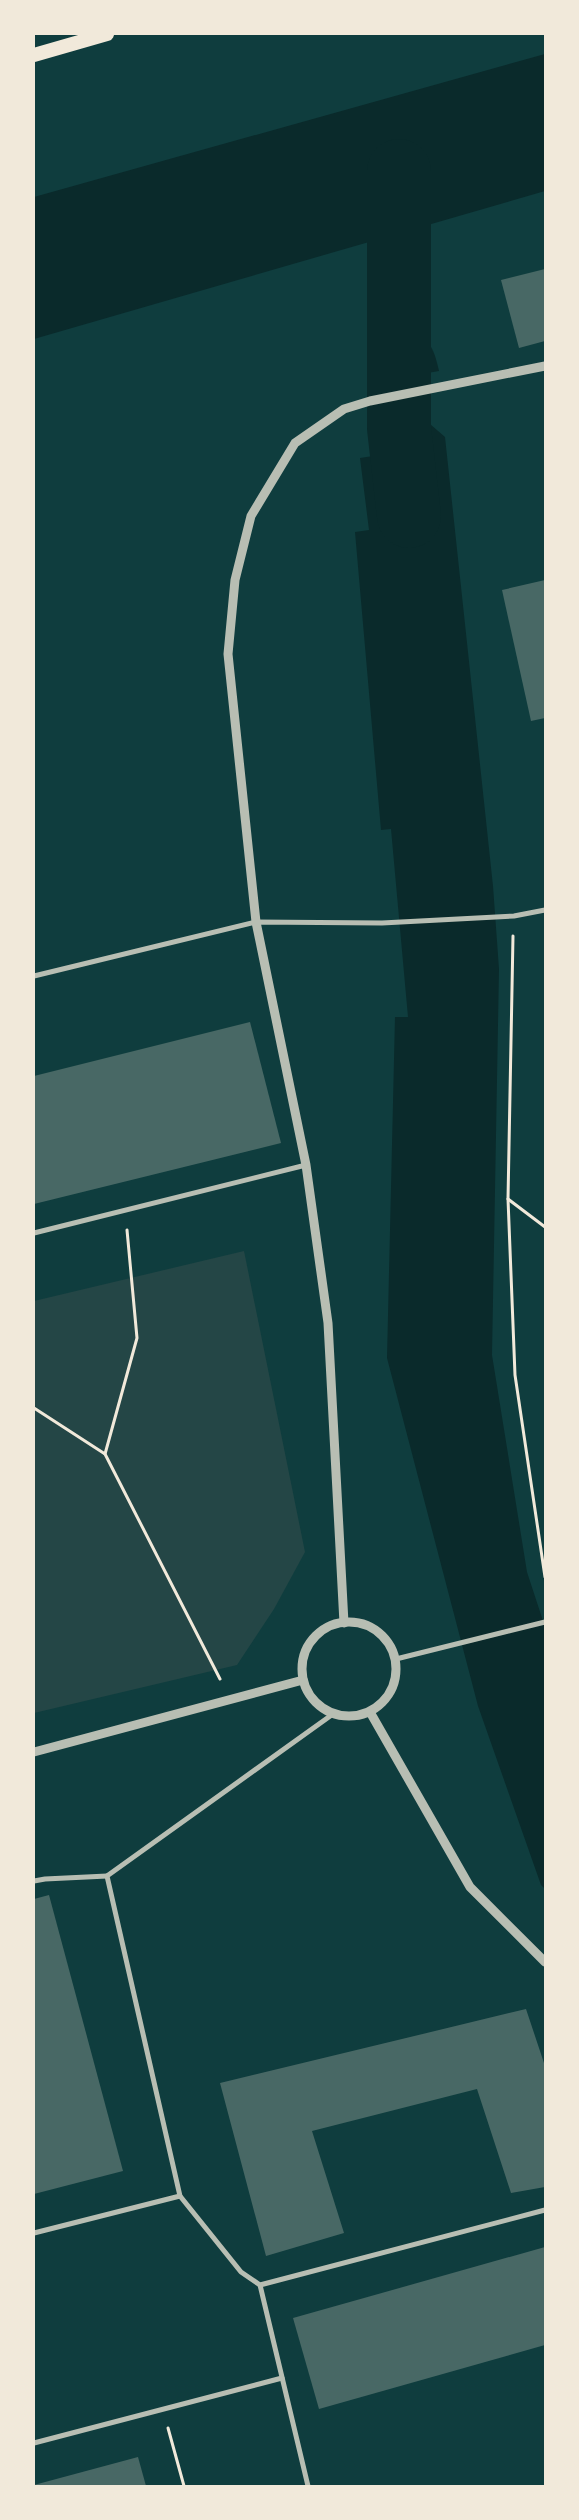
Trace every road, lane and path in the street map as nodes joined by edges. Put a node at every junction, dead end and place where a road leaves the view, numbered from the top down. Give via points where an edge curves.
1 (108, 34) edge
2 (34, 55) edge
3 (545, 366) edge
4 (545, 910) edge
5 (514, 916) junction
6 (256, 922) junction
7 (34, 976) edge
8 (306, 1165) junction
9 (508, 1199) junction
10 (125, 1210) junction
11 (545, 1227) edge
12 (34, 1233) edge
13 (34, 1408) edge
14 (105, 1454) junction
15 (545, 1578) edge
16 (545, 1622) edge
17 (344, 1623) junction
18 (396, 1659) junction
19 (303, 1680) junction
20 (230, 1699) junction
21 (370, 1712) junction
22 (333, 1714) junction
23 (34, 1752) edge
24 (107, 1876) junction
25 (34, 1882) edge
26 (545, 1962) edge
27 (180, 2196) junction
28 (545, 2210) edge
29 (34, 2233) edge
30 (260, 2285) junction
31 (282, 2378) junction
32 (163, 2408) junction
33 (34, 2443) edge
34 (184, 2486) edge
35 (308, 2486) edge

1 - 2 highway
3 - 6 street via 344,409 295,443 251,516 235,580 228,654
4 - 5 street
5 - 6 street via 382,923
5 - 9 path
6 - 7 street
6 - 8 street
8 - 10 street
8 - 17 street via 328,1323
9 - 11 path
9 - 15 path via 515,1375
10 - 12 street
10 - 14 path via 137,1338
13 - 14 path
14 - 20 path
16 - 18 street
17 - 18 street via 365,1624 378,1631 388,1641
17 - 19 street via 325,1629 306,1649 302,1664
18 - 21 street via 392,1690 378,1708
19 - 20 street
19 - 22 street via 309,1695
20 - 23 street
21 - 22 street via 348,1717
21 - 26 street via 470,1887
22 - 24 street
24 - 25 street
24 - 27 street
27 - 29 street
27 - 30 street via 241,2272
28 - 30 street
30 - 31 street
31 - 32 street
31 - 35 street
32 - 33 street
32 - 34 path

